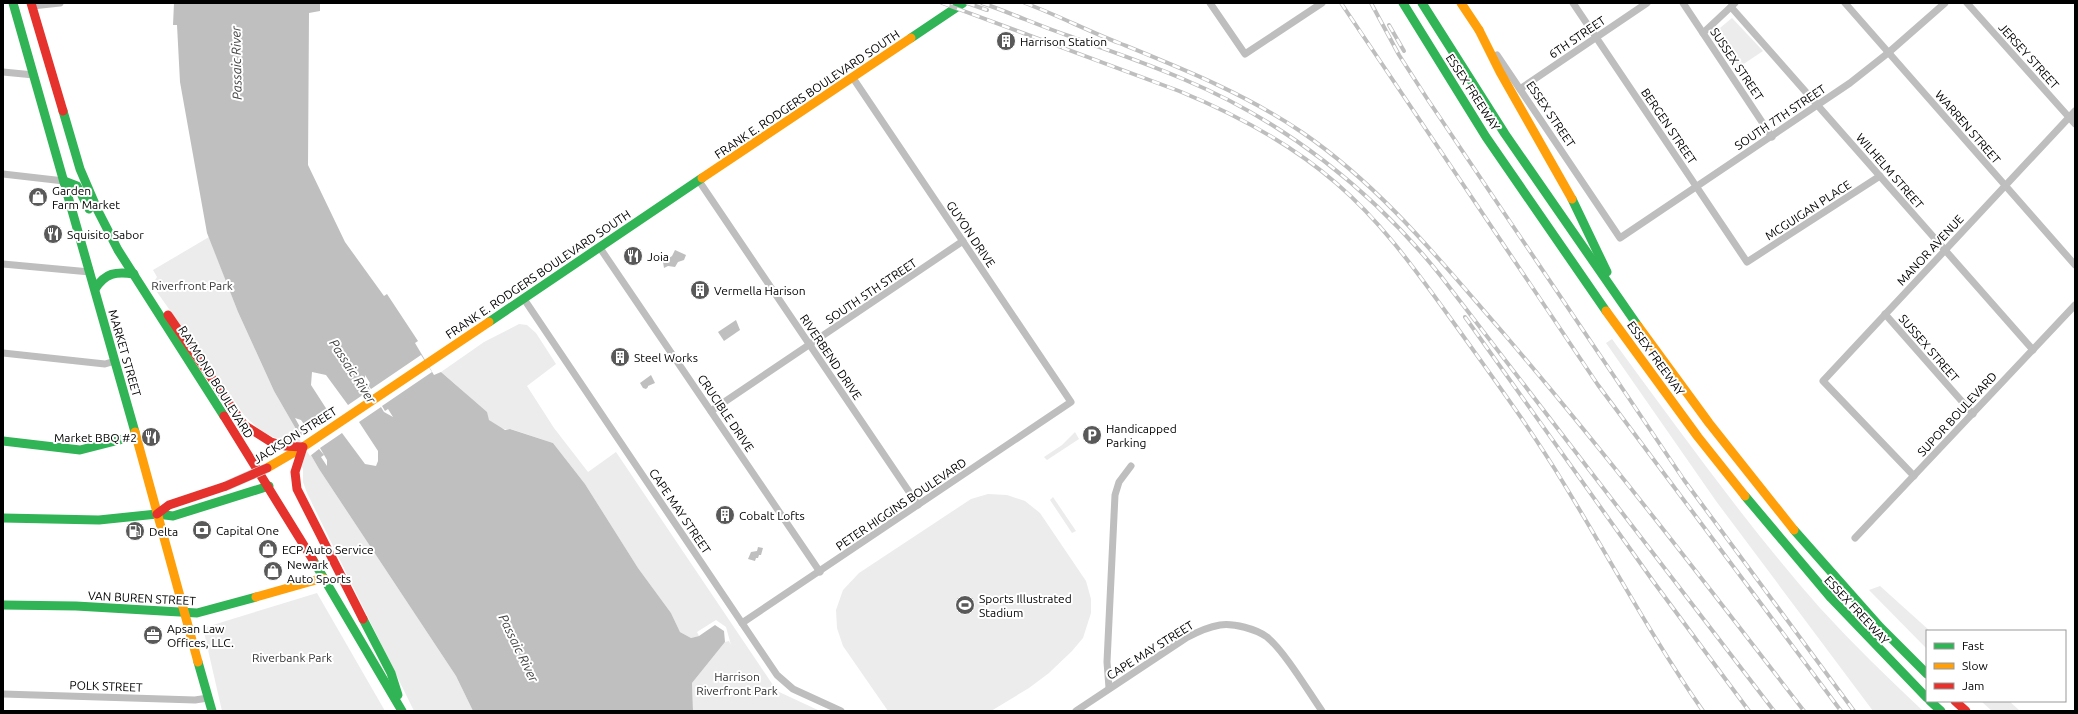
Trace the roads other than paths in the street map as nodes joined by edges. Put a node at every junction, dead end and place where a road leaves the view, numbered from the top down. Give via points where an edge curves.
1 (12, 3) edge
2 (60, 3) edge
3 (964, 3) edge
4 (1210, 3) edge
5 (1322, 3) edge
6 (1403, 3) edge
7 (1422, 3) edge
8 (1461, 3) edge
9 (1573, 3) edge
10 (1647, 3) edge
11 (1683, 3) edge
12 (1844, 3) edge
13 (1945, 3) edge
14 (1967, 3) edge
15 (32, 4) edge
16 (1733, 5) edge
17 (1479, 30) junction
18 (1703, 33) junction
19 (1596, 37) junction
20 (1888, 53) junction
21 (3, 72) edge
22 (34, 76) junction
23 (853, 78) junction
24 (1520, 88) junction
25 (1818, 105) junction
26 (2075, 111) edge
27 (2069, 118) junction
28 (2075, 124) edge
29 (1772, 136) junction
30 (3, 174) edge
31 (1880, 176) junction
32 (64, 181) junction
33 (700, 181) junction
34 (2005, 186) junction
35 (1697, 187) junction
36 (1620, 238) joint
37 (963, 241) junction
38 (600, 248) junction
39 (118, 250) junction
40 (1945, 250) junction
41 (1747, 262) joint
42 (3, 264) edge
43 (2075, 265) edge
44 (90, 272) junction
45 (134, 274) junction
46 (95, 289) junction
47 (143, 289) junction
48 (1612, 289) junction
49 (524, 299) junction
50 (2075, 305) edge
51 (1885, 314) junction
52 (810, 346) junction
53 (2033, 350) junction
54 (3, 353) edge
55 (115, 361) junction
56 (376, 398) joint
57 (1071, 402) joint
58 (711, 411) junction
59 (1973, 414) junction
60 (135, 436) junction
61 (3, 441) edge
62 (303, 447) junction
63 (290, 450) junction
64 (1131, 466) dead end
65 (1914, 476) junction
66 (269, 486) junction
67 (918, 505) junction
68 (157, 514) junction
69 (3, 518) edge
70 (1855, 538) dead end
71 (820, 572) junction
72 (323, 578) junction
73 (3, 605) edge
74 (185, 612) junction
75 (742, 624) junction
76 (1926, 673) edge
77 (1109, 688) junction
78 (3, 694) edge
79 (1926, 697) edge
80 (208, 698) junction
81 (1931, 702) edge
82 (1956, 702) edge
83 (212, 711) edge
84 (403, 711) edge
85 (841, 711) edge
86 (1076, 711) edge
87 (1322, 711) edge
88 (1941, 711) edge
89 (1966, 711) edge

1 - 22 main road, MARKET STREET
2 - 15 street
3 - 23 main road, FRANK E. RODGERS BOULEVARD SOUTH
4 - 5 street via 1245,54
6 - 79 main road, ESSEX FREEWAY via 1471,112 1548,227 1644,364 1719,464 1815,583
7 - 48 main road, ESSEX FREEWAY via 1504,131
8 - 17 main road, ESSEX STREET
9 - 19 street, BERGEN STREET
10 - 19 street, 6TH STREET
11 - 18 street, SUSSEX STREET
12 - 20 street, WARREN STREET
13 - 20 street, SOUTH 7TH STREET
14 - 27 street, JERSEY STREET
15 - 39 main road, RAYMOND BOULEVARD via 82,174
16 - 18 street
16 - 25 street, WILHELM STREET
17 - 24 street, ESSEX STREET
17 - 48 main road via 1500,72 1564,182 1605,266
18 - 29 street, SUSSEX STREET
19 - 24 street, 6TH STREET
19 - 35 street, BERGEN STREET
20 - 25 street, SOUTH 7TH STREET
20 - 34 street, WARREN STREET
21 - 22 street
22 - 32 main road, MARKET STREET
23 - 33 main road, FRANK E. RODGERS BOULEVARD SOUTH
23 - 37 street, GUYON DRIVE
24 - 36 street, ESSEX STREET
25 - 29 street, SOUTH 7TH STREET
25 - 31 street, WILHELM STREET
26 - 27 street, MANOR AVENUE
27 - 28 street, JERSEY STREET
27 - 34 street, MANOR AVENUE
29 - 35 street, SOUTH 7TH STREET
30 - 32 street
31 - 40 street, WILHELM STREET
31 - 41 street, MCGUIGAN PLACE
32 - 39 main road via 77,186 99,227
32 - 44 main road, MARKET STREET
33 - 38 main road, FRANK E. RODGERS BOULEVARD SOUTH
33 - 52 street, RIVERBEND DRIVE
34 - 40 street, MANOR AVENUE
34 - 43 street, WARREN STREET
35 - 36 street, SOUTH 7TH STREET
35 - 41 street, BERGEN STREET
37 - 52 street, SOUTH 5TH STREET
37 - 57 street, GUYON DRIVE
38 - 49 main road, FRANK E. RODGERS BOULEVARD SOUTH
38 - 58 street, CRUCIBLE DRIVE
39 - 45 main road, RAYMOND BOULEVARD
40 - 51 street, MANOR AVENUE
40 - 53 street, WILHELM STREET
42 - 44 street
44 - 46 main road, MARKET STREET
45 - 46 main road via 112,271 106,274
45 - 47 main road, RAYMOND BOULEVARD
46 - 55 main road, MARKET STREET
47 - 63 main road via 168,315 244,425 267,442
47 - 66 main road, RAYMOND BOULEVARD
48 - 76 main road, ESSEX FREEWAY via 1779,512 1856,602
49 - 56 main road, FRANK E. RODGERS BOULEVARD SOUTH
49 - 75 street, CAPE MAY STREET
50 - 53 street, SUPOR BOULEVARD
51 - 59 street, SUSSEX STREET
51 - 65 street, MANOR AVENUE via 1823,381
52 - 58 street, SOUTH 5TH STREET
52 - 67 street, RIVERBEND DRIVE
53 - 59 street, SUPOR BOULEVARD
54 - 55 street via 105,364
55 - 60 main road, MARKET STREET
56 - 62 main road, JACKSON STREET
57 - 67 street, PETER HIGGINS BOULEVARD
58 - 71 street, CRUCIBLE DRIVE
59 - 65 street, SUPOR BOULEVARD
60 - 61 main road via 80,450
60 - 68 main road, MARKET STREET
62 - 63 main road, JACKSON STREET
62 - 84 main road via 295,481 297,489 391,673
63 - 68 main road, JACKSON STREET, bridge via 267,468 226,486 169,505
64 - 77 street via 1119,482 1115,495
65 - 70 street, SUPOR BOULEVARD
66 - 68 main road, JACKSON STREET via 173,516
66 - 72 main road, RAYMOND BOULEVARD
67 - 71 street, PETER HIGGINS BOULEVARD
68 - 69 main road, JACKSON STREET via 99,520
68 - 74 main road, MARKET STREET
71 - 75 street, PETER HIGGINS BOULEVARD
72 - 74 main road, VAN BUREN STREET via 198,613
72 - 84 main road, RAYMOND BOULEVARD
73 - 74 main road, VAN BUREN STREET
74 - 80 main road, MARKET STREET
75 - 85 street, CAPE MAY STREET via 784,683
77 - 86 street, CAPE MAY STREET
77 - 87 street, CAPE MAY STREET via 1186,638 1222,624 1256,631 1268,638 1289,663
78 - 80 street, POLK STREET via 195,700
80 - 83 main road, MARKET STREET
81 - 88 main road
82 - 89 main road

